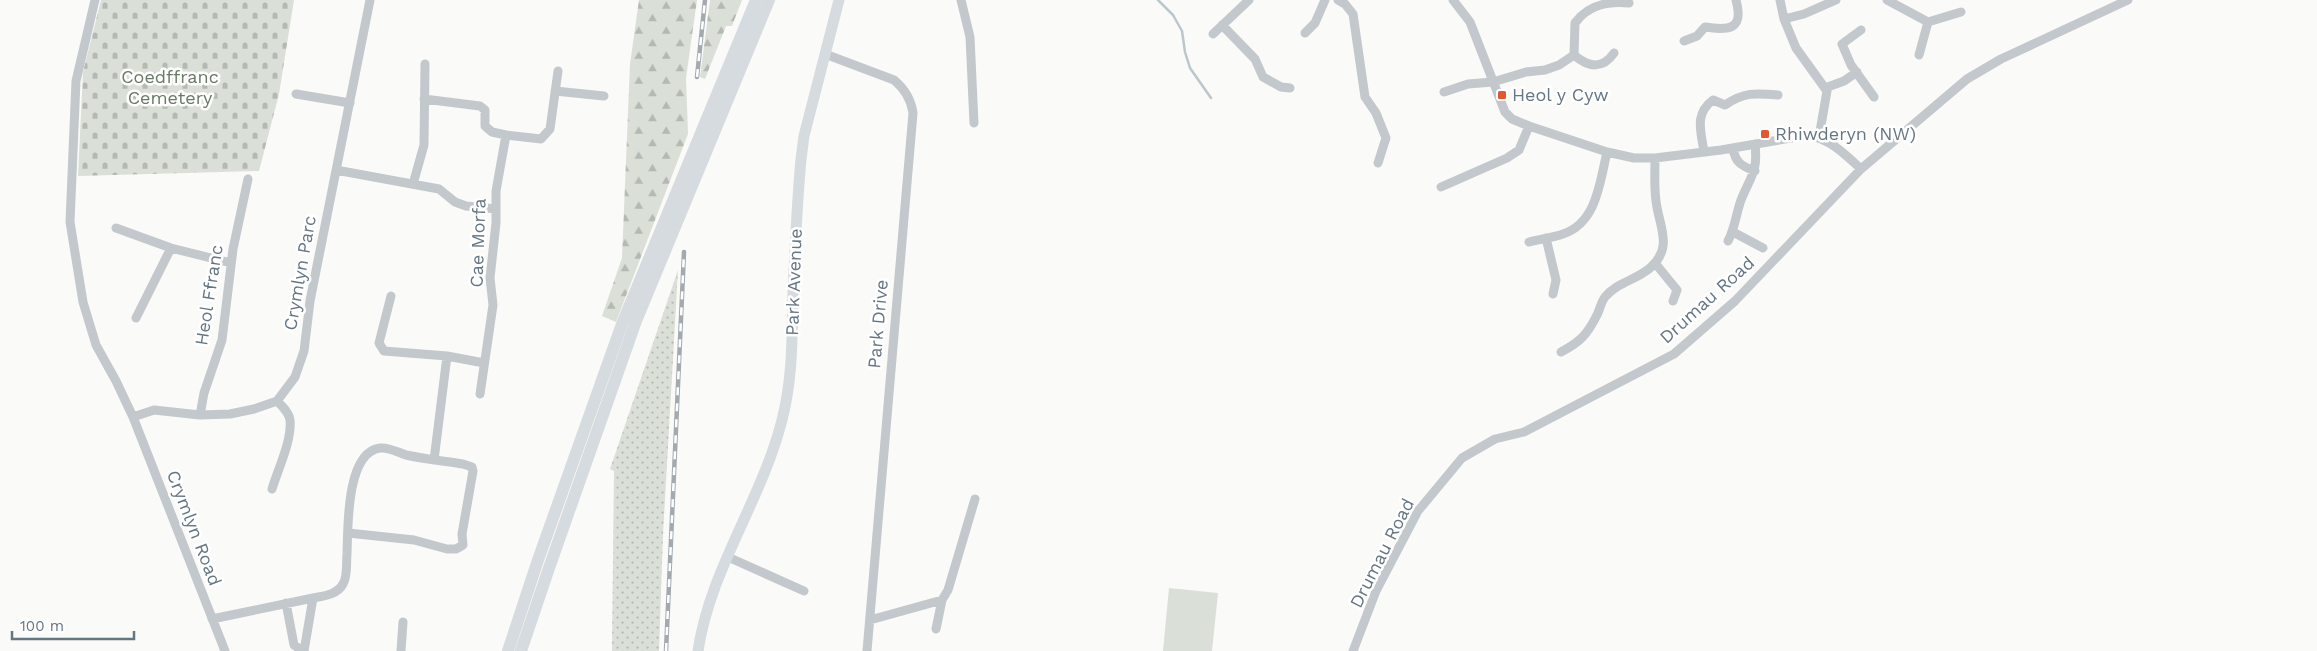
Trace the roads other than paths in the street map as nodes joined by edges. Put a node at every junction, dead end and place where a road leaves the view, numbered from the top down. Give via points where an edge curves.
1 (95, 0) edge
2 (370, 0) edge
3 (756, 0) edge
4 (768, 0) edge
5 (839, 0) edge
6 (961, 0) edge
7 (1249, 0) edge
8 (1326, 0) edge
9 (1338, 0) edge
10 (1453, 0) edge
11 (1736, 0) edge
12 (1780, 0) edge
13 (1836, 0) edge
14 (1887, 0) edge
15 (2128, 0) edge
16 (1629, 3) dead end
17 (1818, 4) edge
18 (1961, 12) dead end
19 (1784, 19) junction
20 (1928, 22) junction
21 (1222, 25) junction
22 (1861, 30) dead end
23 (1305, 33) dead end
24 (1213, 34) dead end
25 (1684, 41) dead end
26 (1614, 53) dead end
27 (825, 54) junction
28 (1574, 55) junction
29 (1919, 55) dead end
30 (425, 64) dead end
31 (558, 71) dead end
32 (1857, 72) junction
33 (1493, 82) junction
34 (1290, 88) dead end
35 (1825, 88) junction
36 (556, 90) junction
37 (1444, 92) dead end
38 (296, 94) dead end
39 (1778, 95) dead end
40 (604, 96) dead end
41 (1874, 97) dead end
42 (424, 100) junction
43 (350, 103) junction
44 (974, 123) dead end
45 (1529, 126) junction
46 (506, 135) junction
47 (1819, 137) junction
48 (1754, 144) junction
49 (1733, 148) junction
50 (1608, 152) junction
51 (1704, 152) junction
52 (1655, 158) junction
53 (1378, 163) dead end
54 (1861, 169) junction
55 (336, 170) junction
56 (1755, 171) junction
57 (248, 179) dead end
58 (413, 184) junction
59 (1441, 187) dead end
60 (496, 209) junction
61 (116, 228) dead end
62 (1733, 232) junction
63 (1546, 238) junction
64 (1728, 241) dead end
65 (1529, 242) dead end
66 (171, 248) junction
67 (1763, 248) dead end
68 (230, 263) junction
69 (1655, 263) junction
70 (1554, 294) dead end
71 (391, 296) dead end
72 (1673, 301) dead end
73 (136, 318) dead end
74 (1561, 352) dead end
75 (447, 356) junction
76 (484, 363) junction
77 (480, 394) dead end
78 (277, 401) junction
79 (200, 415) junction
80 (132, 417) junction
81 (434, 460) junction
82 (272, 489) dead end
83 (975, 499) dead end
84 (348, 533) junction
85 (728, 557) junction
86 (804, 591) dead end
87 (312, 598) junction
88 (942, 600) junction
89 (286, 603) junction
90 (212, 619) junction
91 (870, 620) junction
92 (403, 622) dead end
93 (936, 629) dead end
94 (225, 651) edge
95 (304, 651) edge
96 (401, 651) edge
97 (508, 651) edge
98 (522, 651) edge
99 (698, 651) edge
100 (867, 651) edge
101 (1353, 651) edge

1 - 80 street, Crymlyn Road via 76,81 70,222 83,302 96,345
2 - 43 street, Crymlyn Parc
3 - 97 highway via 622,324
4 - 98 highway via 636,321
5 - 27 main road, Park Avenue
6 - 44 street via 970,37
7 - 21 street
8 - 23 street via 1315,23
9 - 53 street via 1353,14 1365,97 1386,138
10 - 33 street via 1470,22
11 - 25 street via 1740,15 1737,23 1726,30 1705,27 1697,36
12 - 19 street
13 - 17 street
14 - 20 street
15 - 54 street, Drumau Road via 2001,59 1967,79
16 - 28 street via 1600,4 1579,16 1575,23
17 - 19 street
18 - 20 street
19 - 35 street via 1796,48
20 - 29 street
21 - 24 street
21 - 34 street via 1255,58 1263,77
22 - 32 street via 1842,44
26 - 28 street via 1608,62 1599,65 1589,64
27 - 85 main road, Park Avenue via 801,159 791,376 782,420 766,468
27 - 91 street, Park Drive via 894,80 909,97 913,113
28 - 33 street via 1544,70
30 - 42 street
31 - 36 street
32 - 35 street
32 - 41 street
33 - 37 street via 1468,84
33 - 45 street via 1506,112 1512,119
35 - 47 street
36 - 40 street
36 - 46 street via 547,135 541,139
38 - 43 street
39 - 51 street via 1756,93 1739,96 1725,105 1713,100 1704,107 1700,119
42 - 46 street via 484,108 485,126 492,132
42 - 58 street via 424,145
43 - 55 street, Crymlyn Parc
45 - 50 street
45 - 59 street via 1519,150
46 - 60 street, Cae Morfa
47 - 48 street via 1808,135
47 - 54 street via 1836,146
48 - 49 street
48 - 56 street
49 - 51 street
49 - 56 street via 1735,160
50 - 52 street via 1634,158
50 - 63 street via 1594,204 1582,223 1565,234
51 - 52 street
52 - 69 street via 1656,200 1664,234 1663,249
54 - 101 street, Drumau Road via 1735,300 1674,354 1524,432 1495,438 1462,458 1418,511 1376,591
55 - 58 street
55 - 78 street, Crymlyn Parc via 310,301 304,351 295,377
56 - 62 street via 1741,199
57 - 68 street, Heol Ffranc
58 - 60 street via 439,189 466,206
60 - 76 street, Cae Morfa via 490,278 493,305
61 - 66 street
62 - 64 street
62 - 67 street
63 - 65 street
63 - 70 street via 1556,280
66 - 68 street
66 - 73 street
68 - 79 street, Heol Ffranc via 222,340
69 - 72 street via 1677,290
69 - 74 street via 1604,298 1590,329 1578,343
71 - 75 street via 380,348 384,351
75 - 76 street
75 - 81 street
76 - 77 street, Cae Morfa
78 - 79 street via 230,414
78 - 82 street via 287,411 290,420 286,448
79 - 80 street via 154,410
80 - 90 street, Crymlyn Road
81 - 84 street via 391,449 370,451 356,469
81 - 84 street via 472,467 463,545 448,549 414,540
83 - 88 street via 948,590
84 - 87 street via 343,584 333,593
85 - 86 street
85 - 99 main road, Park Avenue via 707,610
87 - 89 street
87 - 95 street
88 - 91 street
88 - 93 street
89 - 90 street
89 - 95 street via 294,645
90 - 94 street, Crymlyn Road
91 - 100 street, Park Drive
92 - 96 street

